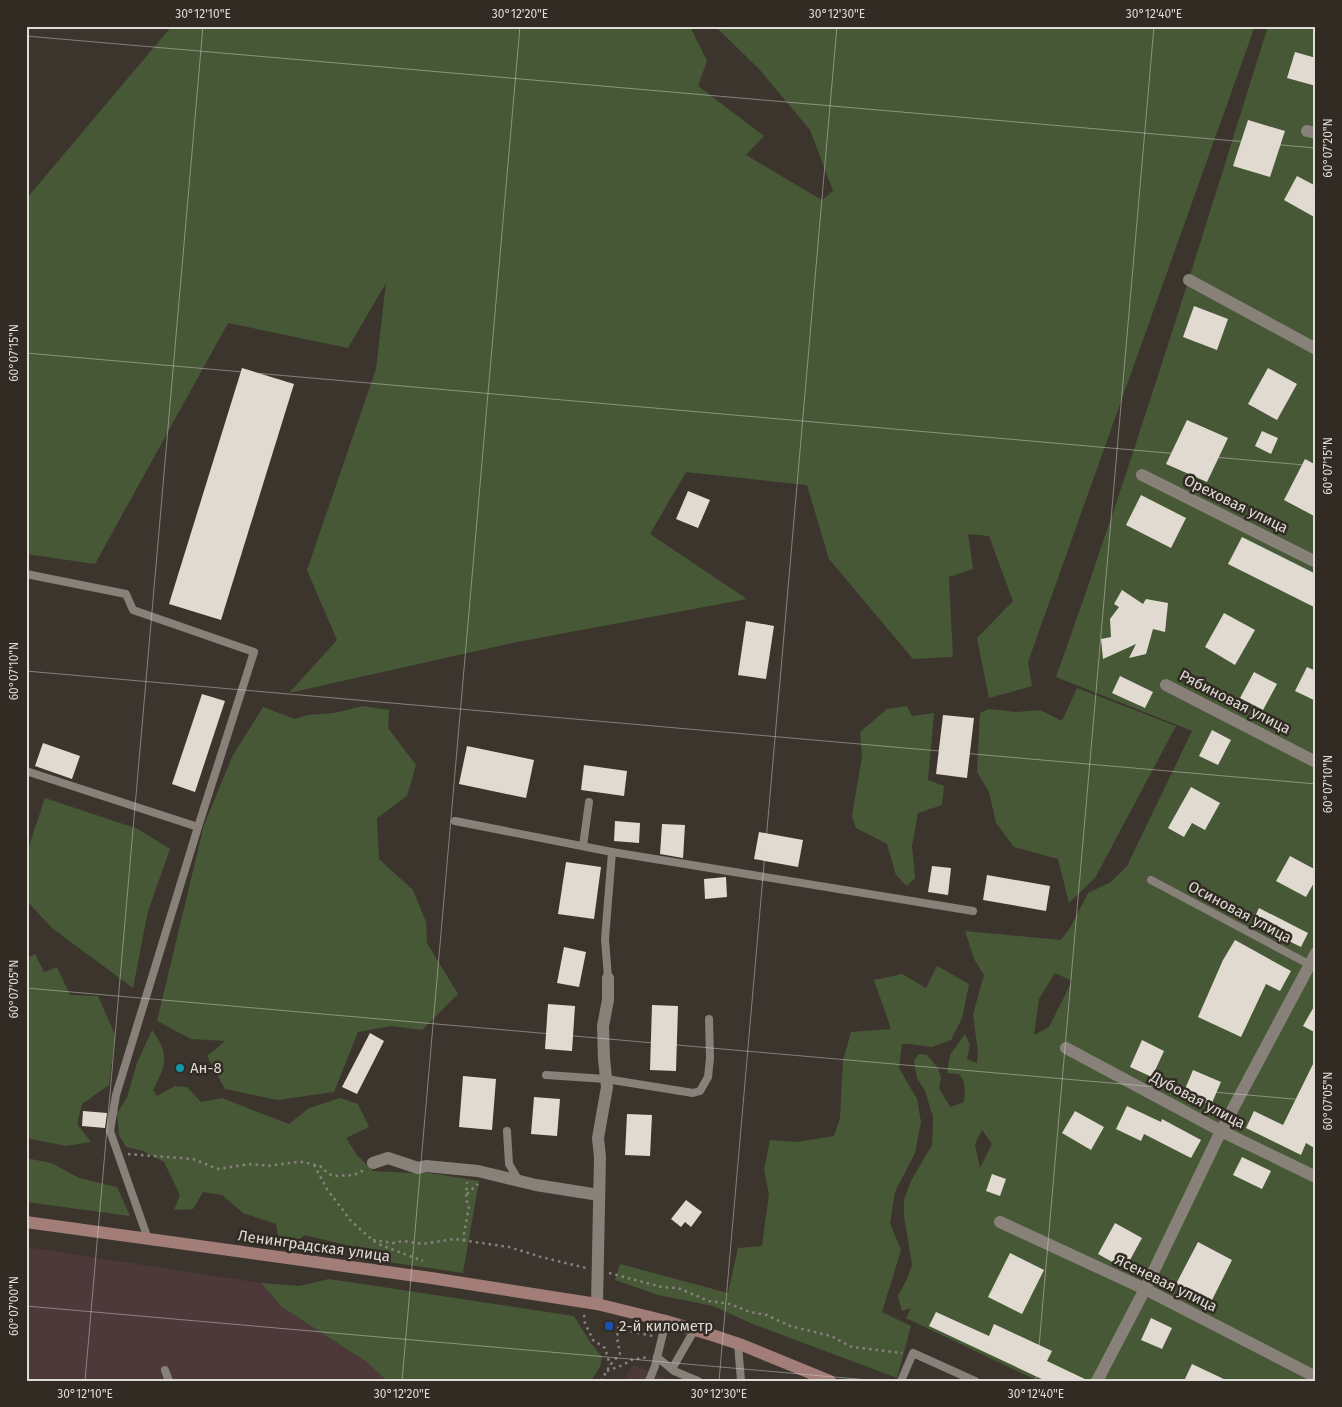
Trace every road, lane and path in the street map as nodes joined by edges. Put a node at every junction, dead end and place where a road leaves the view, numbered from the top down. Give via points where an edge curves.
1 (1189, 280) dead end
2 (1316, 349) edge
3 (1142, 475) dead end
4 (1316, 562) edge
5 (26, 574) edge
6 (1166, 685) dead end
7 (1316, 762) edge
8 (26, 770) edge
9 (589, 802) dead end
10 (455, 821) dead end
11 (198, 827) junction
12 (583, 846) junction
13 (612, 852) junction
14 (1151, 880) dead end
15 (973, 911) dead end
16 (1316, 953) edge
17 (1313, 966) edge
18 (608, 978) joint
19 (709, 1019) dead end
20 (1066, 1048) dead end
21 (546, 1075) dead end
22 (606, 1079) junction
23 (507, 1131) dead end
24 (1221, 1132) junction
25 (118, 1152) junction
26 (373, 1163) joint
27 (314, 1165) junction
28 (467, 1169) junction
29 (1316, 1177) edge
30 (518, 1181) junction
31 (599, 1195) junction
32 (26, 1222) edge
33 (1000, 1222) dead end
34 (148, 1239) junction
35 (372, 1240) junction
36 (464, 1241) junction
37 (423, 1261) dead end
38 (598, 1270) junction
39 (1145, 1289) junction
40 (592, 1306) junction
41 (666, 1320) junction
42 (619, 1324) dead end
43 (618, 1329) junction
44 (695, 1329) junction
45 (662, 1338) junction
46 (738, 1344) junction
47 (912, 1356) junction
48 (657, 1357) junction
49 (610, 1365) junction
50 (672, 1369) junction
51 (164, 1370) dead end
52 (607, 1371) junction
53 (1316, 1377) edge
54 (169, 1381) edge
55 (601, 1381) edge
56 (649, 1381) edge
57 (698, 1381) edge
58 (741, 1381) edge
59 (830, 1381) edge
60 (901, 1381) edge
61 (975, 1381) edge
62 (1097, 1381) edge

1 - 2 street
3 - 4 street, Ореховая улица
5 - 11 lane via 126,594 132,610 254,652
6 - 7 street, Рябиновая улица
8 - 11 lane
9 - 12 lane
10 - 12 lane
11 - 25 lane via 116,1095 110,1131
12 - 13 lane
13 - 15 lane
13 - 18 lane via 605,939
14 - 17 lane, Осиновая улица
16 - 17 street
17 - 24 street
18 - 22 street via 608,1000 602,1026
19 - 22 lane via 708,1077 700,1091 693,1093
20 - 24 street, Дубовая улица
21 - 22 lane
22 - 31 street via 607,1094 598,1138
23 - 30 lane via 509,1164
24 - 29 street, Дубовая улица
24 - 39 street
25 - 27 path via 193,1159 218,1169 250,1164 268,1166 304,1162
25 - 34 lane
26 - 27 path via 354,1176 334,1176
26 - 28 street via 388,1158 418,1168
27 - 35 path via 351,1221
28 - 30 street
28 - 36 path via 466,1199 469,1206
30 - 31 street
31 - 38 street
32 - 34 main road, Ленинградская улица
33 - 39 street, Ясеневая улица
34 - 40 main road, Ленинградская улица via 431,1278
35 - 36 path via 422,1244 454,1239
35 - 37 path
36 - 38 path via 509,1247 541,1258
38 - 40 street
38 - 47 path via 662,1287 678,1288 709,1301 730,1304 790,1326 831,1336 852,1347
39 - 53 street, Ясеневая улица
39 - 62 street
40 - 41 main road, Ленинградская улица
40 - 49 path via 584,1315 585,1324 593,1340 605,1348
41 - 44 main road, Ленинградская улица
41 - 45 lane
42 - 43 path
43 - 45 path
43 - 49 path via 620,1354
44 - 46 main road, Ленинградская улица
44 - 50 lane
45 - 48 lane
46 - 58 lane
46 - 59 main road, Ленинградская улица
47 - 60 lane
47 - 61 lane via 913,1353
48 - 50 lane
48 - 52 path via 631,1360
48 - 56 lane
49 - 52 path
50 - 57 lane
51 - 54 lane
52 - 55 path

